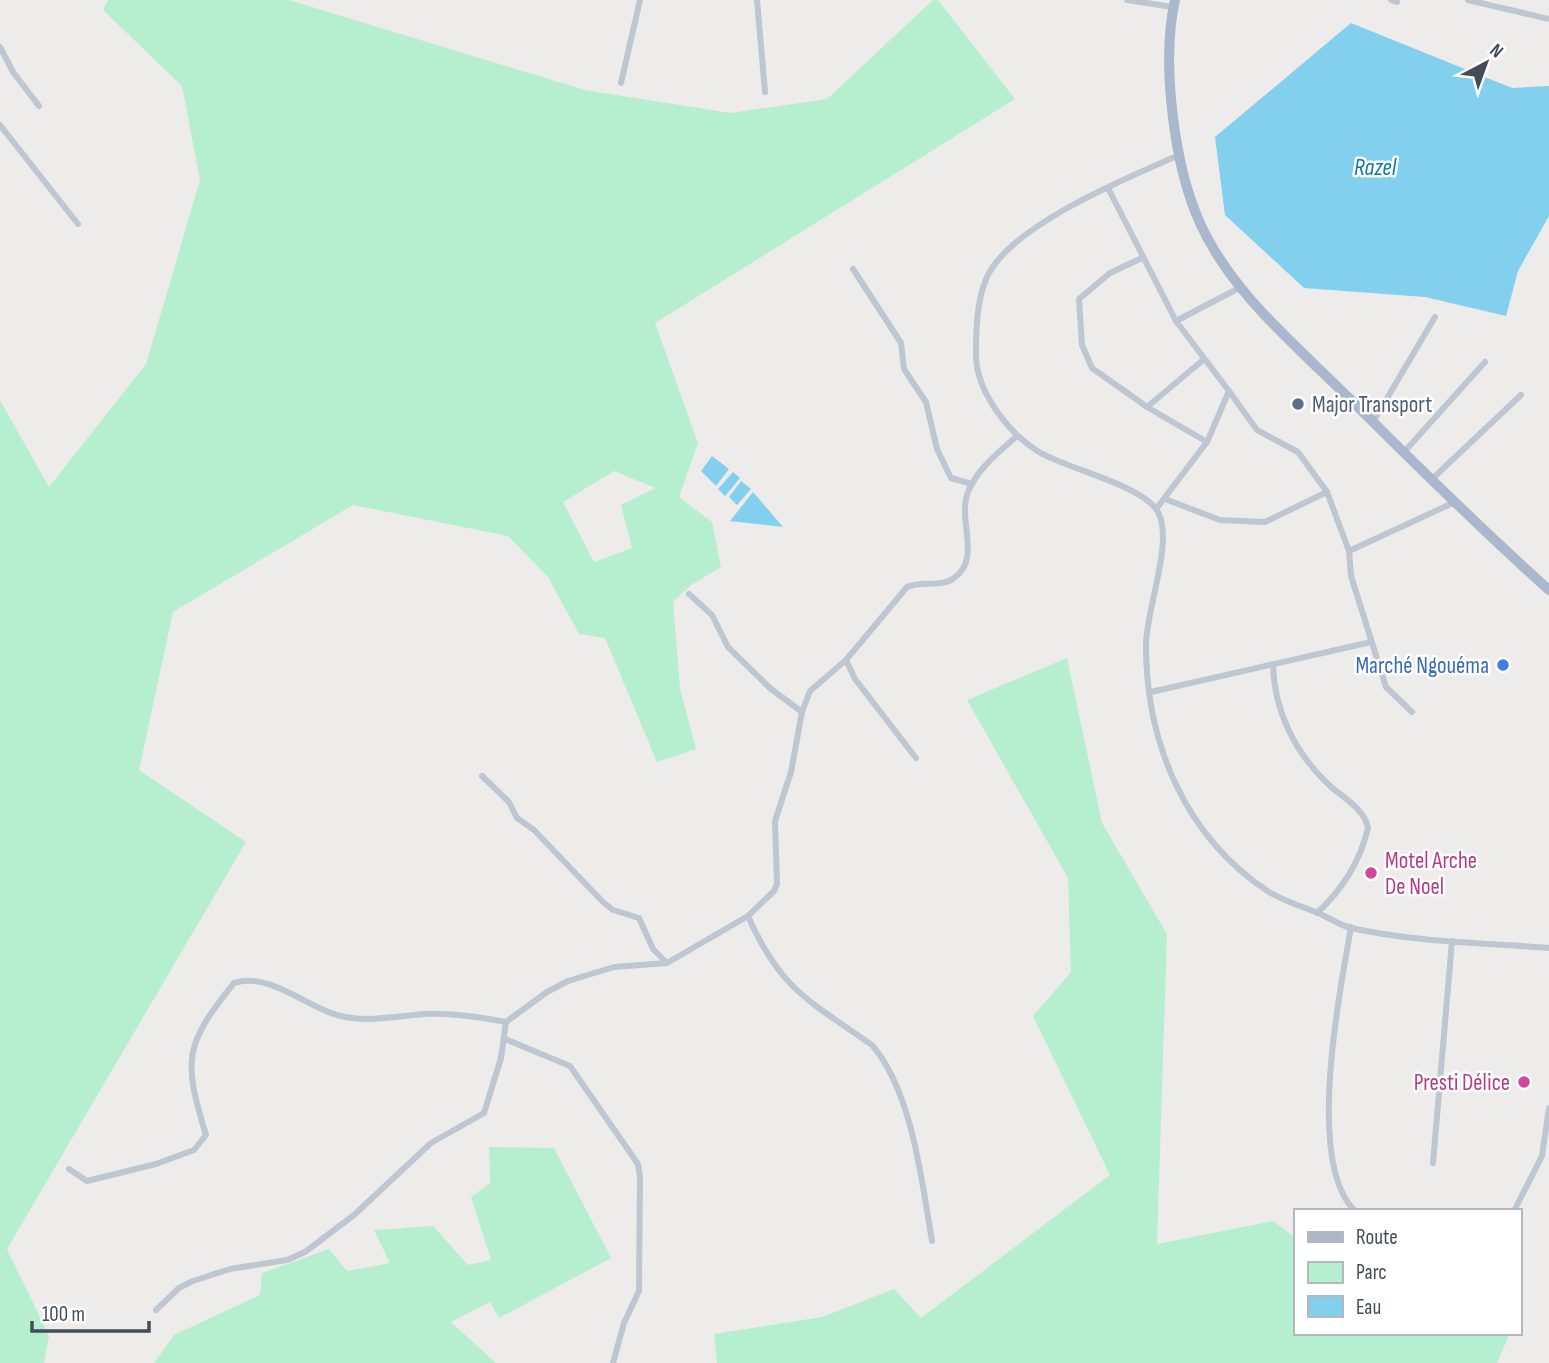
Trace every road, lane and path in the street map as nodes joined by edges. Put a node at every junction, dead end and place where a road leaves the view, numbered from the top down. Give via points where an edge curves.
1 (640, 0) edge
2 (757, 0) edge
3 (1127, 0) edge
4 (1468, 0) edge
5 (1174, 4) edge
6 (1549, 19) edge
7 (0, 47) edge
8 (621, 83) dead end
9 (765, 92) dead end
10 (39, 106) dead end
11 (0, 125) edge
12 (1179, 155) junction
13 (1108, 188) junction
14 (78, 225) dead end
15 (1142, 258) junction
16 (853, 269) dead end
17 (1241, 287) junction
18 (1435, 317) dead end
19 (1176, 321) junction
20 (1203, 360) junction
21 (1485, 362) dead end
22 (1229, 391) junction
23 (1521, 395) dead end
24 (1147, 407) junction
25 (1373, 422) junction
26 (1017, 436) junction
27 (1208, 442) junction
28 (1404, 452) junction
29 (1432, 479) junction
30 (972, 484) junction
31 (1327, 492) junction
32 (1165, 499) junction
33 (1456, 502) junction
34 (1156, 509) junction
35 (1349, 551) junction
36 (1548, 590) edge
37 (689, 594) dead end
38 (1371, 642) junction
39 (846, 660) junction
40 (1273, 664) junction
41 (1151, 692) junction
42 (802, 712) junction
43 (1412, 712) dead end
44 (916, 758) dead end
45 (482, 776) dead end
46 (1317, 913) junction
47 (748, 916) junction
48 (1350, 928) junction
49 (1452, 941) junction
50 (1549, 948) edge
51 (667, 963) junction
52 (506, 1022) junction
53 (505, 1039) junction
54 (1549, 1108) edge
55 (1433, 1163) dead end
56 (69, 1168) dead end
57 (1354, 1209) edge
58 (1515, 1209) edge
59 (932, 1241) dead end
60 (156, 1310) dead end
61 (613, 1363) edge

1 - 8 street
2 - 9 street
3 - 5 street
4 - 6 street
5 - 12 main road via 1172,92
7 - 10 street
11 - 14 street
12 - 13 street
12 - 17 main road via 1200,223
13 - 15 street
13 - 26 street via 1024,236 986,278 980,298 976,361 986,393
15 - 19 street
15 - 24 street via 1110,273 1079,299 1082,345 1092,369
16 - 30 street via 901,343 904,369 926,402 937,449 951,478
17 - 19 street
17 - 25 main road
18 - 25 street
19 - 20 street
20 - 22 street
20 - 24 street
21 - 28 street
22 - 27 street
22 - 31 street via 1257,430 1298,452
23 - 29 street
24 - 27 street
25 - 28 main road
26 - 30 street
26 - 34 street via 1039,452 1115,483
27 - 32 street
28 - 29 main road
29 - 33 main road
30 - 39 street via 962,513 968,552 958,576 907,587
31 - 32 street via 1265,522 1220,520
31 - 35 street
32 - 34 street
33 - 35 street
33 - 36 main road
34 - 41 street via 1163,535 1146,646
35 - 38 street via 1351,576
37 - 42 street via 712,615 728,648
38 - 40 street
38 - 43 street via 1386,687
39 - 42 street via 816,684
39 - 44 street via 855,679
40 - 41 street
40 - 46 street via 1275,691 1293,741 1306,762 1361,812 1368,828 1350,873
41 - 46 street via 1163,756 1189,813 1256,882
42 - 47 street via 791,772 775,821 777,884
45 - 51 street via 509,802 517,818 572,866 603,902 639,918 653,949
46 - 48 street
47 - 51 street
47 - 59 street via 771,964 787,983 881,1055 904,1113
48 - 49 street
48 - 57 street via 1328,1136 1335,1175
49 - 50 street
49 - 55 street
51 - 52 street via 614,967 578,977 547,992
52 - 53 street
52 - 56 street via 429,1014 346,1018 269,985 244,980 234,983 197,1033 191,1086 206,1135 201,1145 156,1164 92,1181
53 - 60 street via 484,1113 431,1143 354,1215 297,1257 193,1281
53 - 61 street via 563,1062 577,1073 638,1164 639,1292
54 - 58 street via 1542,1156

